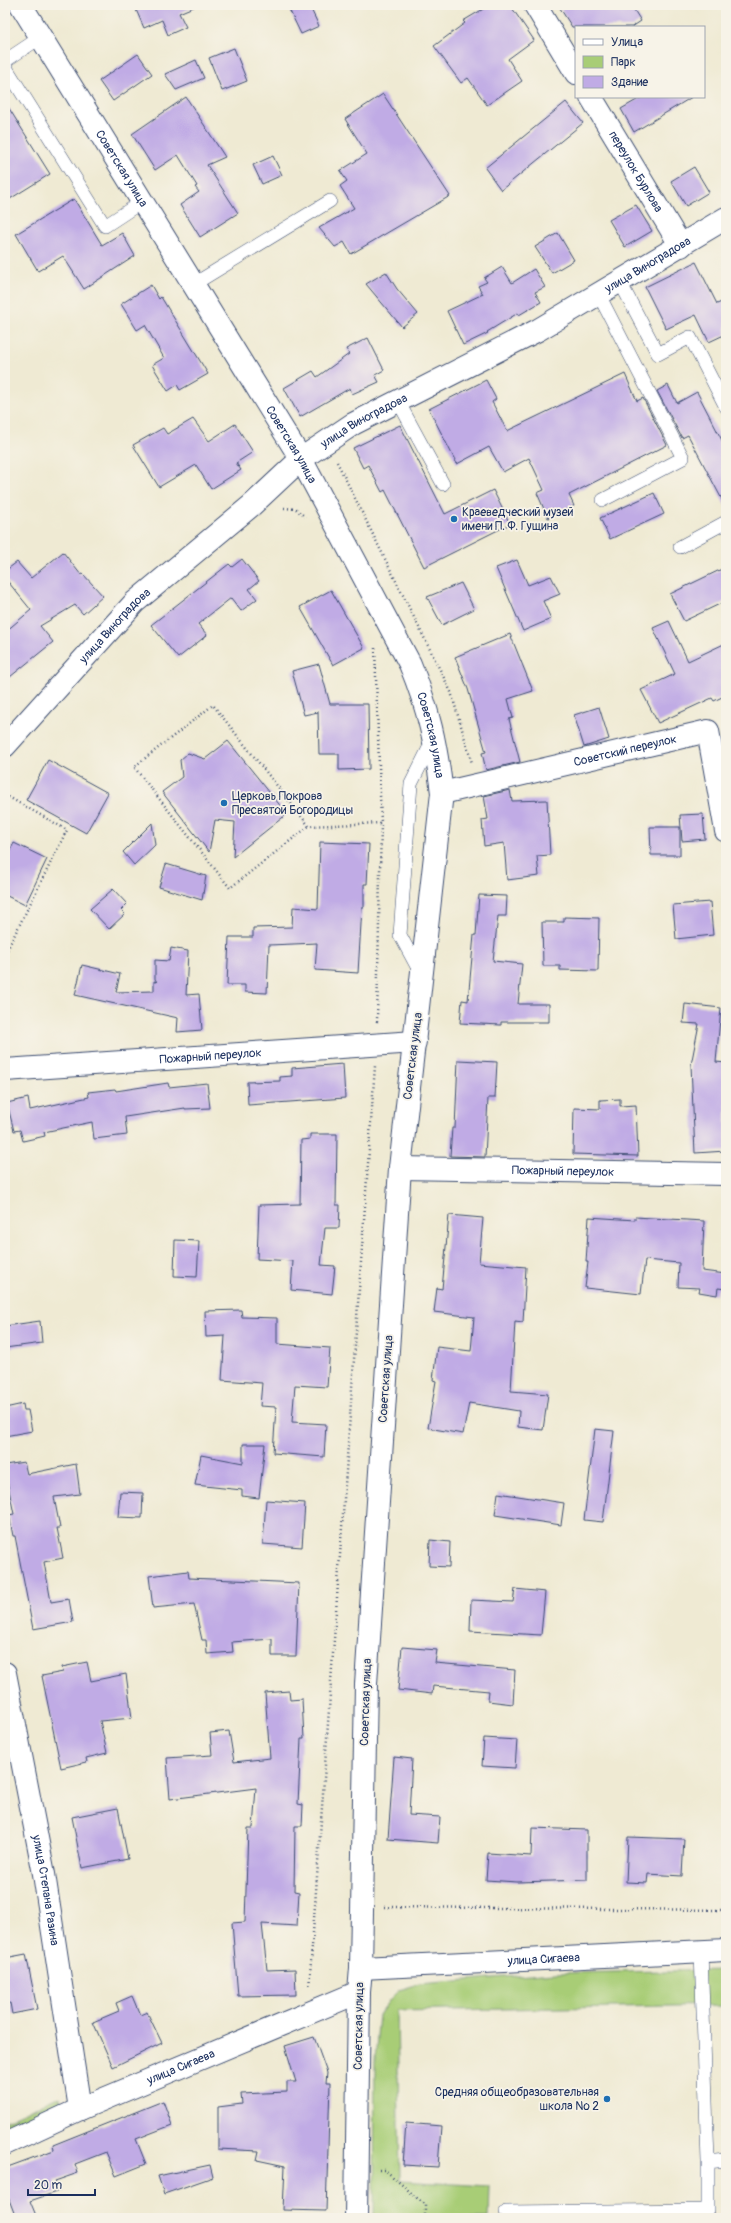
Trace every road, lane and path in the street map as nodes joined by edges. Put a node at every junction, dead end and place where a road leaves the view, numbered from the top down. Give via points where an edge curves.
1 (535, 5) edge
2 (28, 7) edge
3 (41, 37) junction
4 (5, 62) edge
5 (5, 66) edge
6 (575, 71) edge
7 (591, 98) edge
8 (143, 201) junction
9 (330, 201) dead end
10 (726, 218) edge
11 (681, 246) junction
12 (620, 282) junction
13 (194, 284) junction
14 (599, 295) junction
15 (398, 401) junction
16 (726, 407) edge
17 (301, 459) junction
18 (443, 484) dead end
19 (603, 500) dead end
20 (305, 516) dead end
21 (726, 522) edge
22 (308, 523) dead end
23 (680, 547) dead end
24 (375, 645) dead end
25 (435, 737) junction
26 (5, 746) edge
27 (442, 793) junction
28 (5, 796) edge
29 (381, 823) junction
30 (309, 826) junction
31 (726, 831) edge
32 (5, 954) edge
33 (422, 976) junction
34 (415, 1042) junction
35 (376, 1044) junction
36 (5, 1070) edge
37 (400, 1168) junction
38 (726, 1174) edge
39 (5, 1673) edge
40 (362, 1906) junction
41 (726, 1910) edge
42 (726, 1950) edge
43 (701, 1951) junction
44 (361, 1968) junction
45 (358, 1992) junction
46 (308, 2013) junction
47 (80, 2109) junction
48 (5, 2144) edge
49 (726, 2160) edge
50 (708, 2162) junction
51 (385, 2170) dead end
52 (506, 2212) dead end
53 (708, 2214) edge
54 (356, 2218) edge
55 (425, 2218) edge

1 - 6 street
2 - 3 street, Советская улица
3 - 4 lane
3 - 8 street, Советская улица
5 - 8 lane via 105,226
7 - 11 street, переулок Бурлова
8 - 13 street, Советская улица
9 - 13 lane
10 - 11 street, улица Виноградова
11 - 12 street, улица Виноградова
12 - 14 street, улица Виноградова
12 - 16 lane via 658,354 690,337
13 - 17 street, Советская улица
14 - 15 street, улица Виноградова via 538,330
14 - 19 lane via 683,458
15 - 17 street, улица Виноградова via 353,424
15 - 18 lane
17 - 25 street, Советская улица via 410,664 423,695
17 - 26 street, улица Виноградова via 252,505 134,602
20 - 22 path
21 - 23 lane
24 - 29 path
25 - 27 street, Советская улица
25 - 33 lane via 411,784 400,935
27 - 31 street, Советский переулок via 708,731
27 - 33 street, Советская улица
28 - 32 path via 67,830
29 - 30 path
29 - 35 path
30 - 30 path via 213,705 134,767 230,888
33 - 34 street, Советская улица
34 - 35 street, Пожарный переулок
34 - 37 street, Советская улица
35 - 36 street, Пожарный переулок
35 - 46 path
37 - 38 street, Пожарный переулок
37 - 40 street, Советская улица via 366,1684
39 - 47 street, улица Степана Разина via 44,1874
40 - 41 path
40 - 44 street, Советская улица
42 - 43 street, улица Сигаева
43 - 44 street, улица Сигаева
43 - 50 lane
44 - 45 street, Советская улица
45 - 46 street, улица Сигаева
45 - 54 street, Советская улица
46 - 47 street, улица Сигаева
47 - 48 street, улица Сигаева
49 - 50 lane
50 - 53 lane
51 - 55 path via 426,2205
52 - 53 lane

